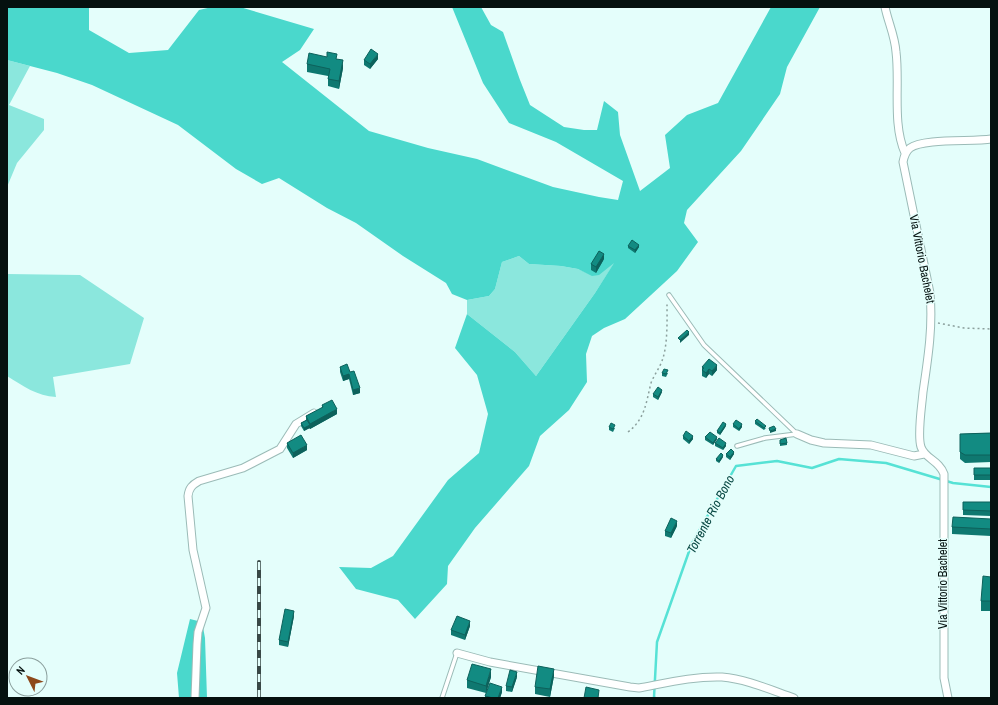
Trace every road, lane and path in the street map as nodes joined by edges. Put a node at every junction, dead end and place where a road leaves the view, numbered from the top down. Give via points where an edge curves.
1 (885, 7) edge
2 (991, 139) edge
3 (905, 153) junction
4 (669, 295) joint
5 (932, 322) junction
6 (991, 329) edge
7 (316, 412) edge
8 (628, 432) dead end
9 (797, 434) junction
10 (737, 446) dead end
11 (924, 454) junction
12 (457, 653) joint
13 (195, 698) edge
14 (442, 698) edge
15 (794, 698) edge
16 (948, 698) edge

1 - 3 street, Via Vittorio Bachelet via 896,50 899,134
2 - 3 street via 918,144
3 - 5 street, Via Vittorio Bachelet via 903,162 930,293
4 - 8 path via 666,300 662,363 651,383 640,419
4 - 9 lane via 709,350
5 - 6 path via 964,328
5 - 11 street, Via Vittorio Bachelet via 921,411 920,446
7 - 13 street via 296,424 280,449 243,468 200,481 189,491 193,550 206,608 198,632
9 - 10 lane via 765,438
9 - 11 street via 824,443 871,444 914,456
11 - 16 street, Via Vittorio Bachelet via 937,463 944,474 944,678
12 - 14 lane
12 - 15 street via 490,662 630,687 639,688 699,678 723,678 747,682

